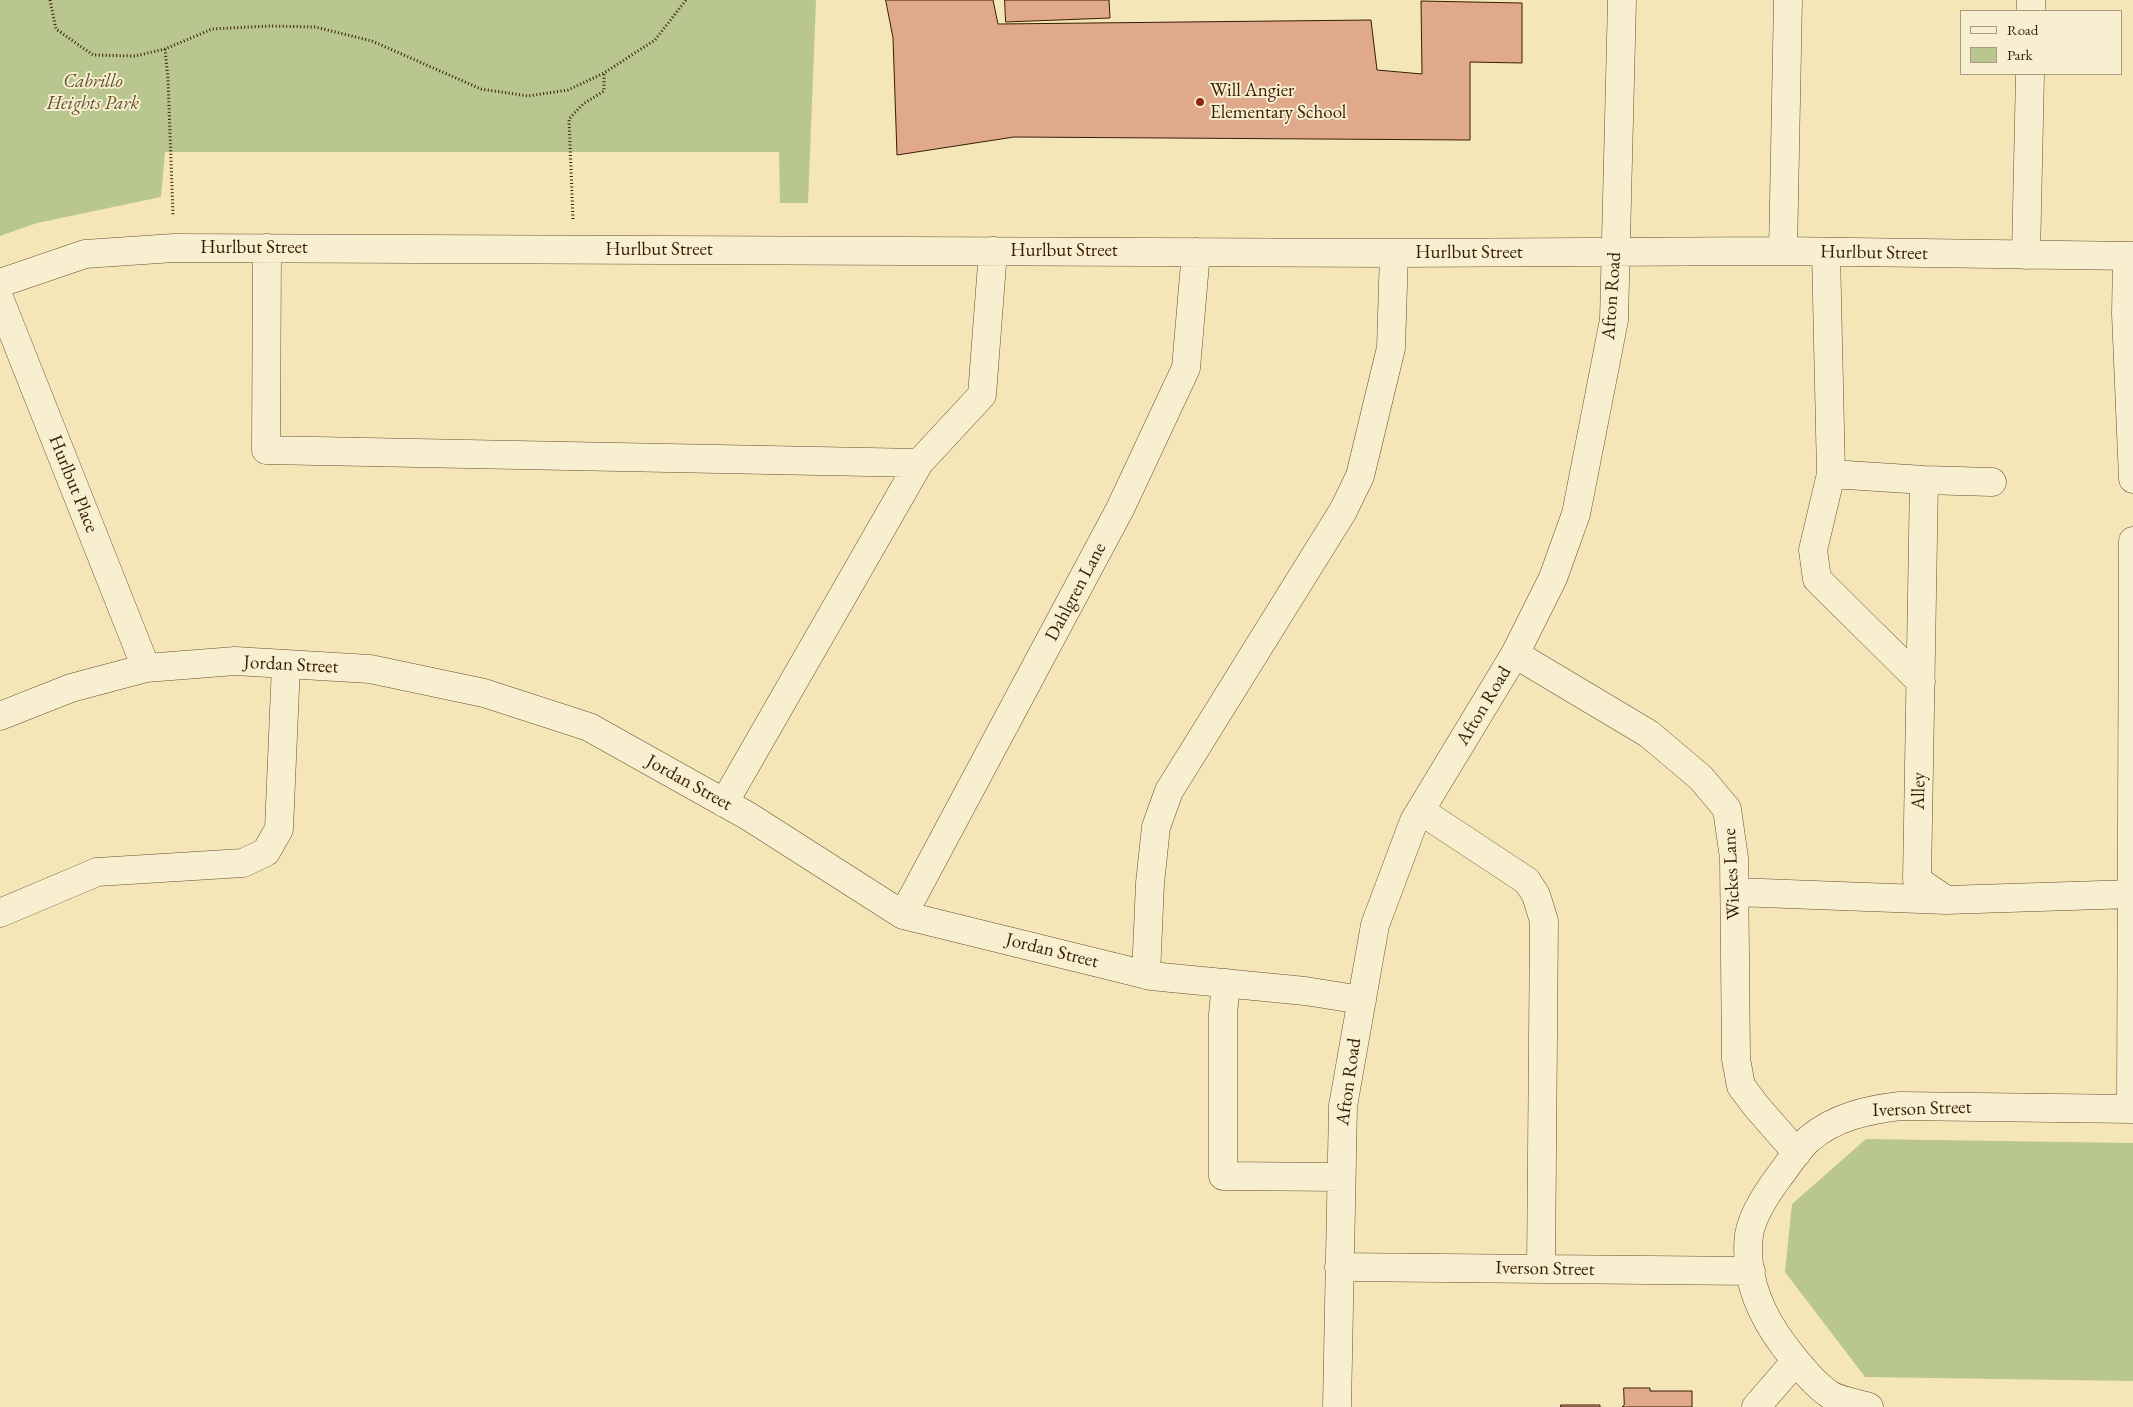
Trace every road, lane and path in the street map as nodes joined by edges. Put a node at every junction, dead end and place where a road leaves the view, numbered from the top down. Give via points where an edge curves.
1 (50, 0) edge
2 (686, 0) edge
3 (1622, 0) edge
4 (1788, 0) edge
5 (165, 49) junction
6 (604, 74) junction
7 (2030, 75) edge
8 (174, 248) junction
9 (267, 248) junction
10 (574, 250) junction
11 (993, 251) junction
12 (1783, 251) junction
13 (1196, 252) junction
14 (1826, 252) junction
15 (1394, 253) junction
16 (1615, 253) junction
17 (2026, 255) junction
18 (2130, 256) edge
19 (0, 283) edge
20 (0, 300) edge
21 (919, 463) junction
22 (1831, 474) junction
23 (2133, 479) edge
24 (1924, 480) junction
25 (1992, 482) dead end
26 (2133, 541) edge
27 (1515, 654) junction
28 (286, 665) junction
29 (146, 668) junction
30 (1921, 682) junction
31 (0, 716) edge
32 (724, 803) junction
33 (1421, 811) junction
34 (1735, 892) junction
35 (2132, 894) edge
36 (1946, 900) junction
37 (0, 913) edge
38 (903, 915) junction
39 (1146, 975) junction
40 (1226, 983) junction
41 (1362, 1000) junction
42 (2132, 1109) edge
43 (1796, 1153) junction
44 (1341, 1177) junction
45 (1339, 1267) junction
46 (1541, 1268) junction
47 (1751, 1271) junction
48 (1795, 1362) junction
49 (1337, 1407) edge
50 (1756, 1407) edge
51 (1868, 1407) edge

1 - 5 path via 56,29 93,55 135,56
2 - 6 path via 655,40
3 - 16 street, Afton Road
4 - 12 street
5 - 6 path via 212,29 315,27 372,42 480,89 528,96 568,90
5 - 8 path
6 - 10 path via 604,91 583,104 569,119
7 - 17 street
8 - 9 street, Hurlbut Street
8 - 19 street, Hurlbut Street via 85,254
9 - 10 street, Hurlbut Street
9 - 21 street via 266,450
10 - 11 street, Hurlbut Street
11 - 13 street, Hurlbut Street
11 - 21 street via 982,395
12 - 14 street, Hurlbut Street
12 - 16 street, Hurlbut Street
13 - 15 street, Hurlbut Street
13 - 38 street, Dahlgren Lane via 1186,368 1120,508
14 - 17 street, Hurlbut Street
14 - 22 street
15 - 16 street, Hurlbut Street
15 - 39 street via 1390,348 1360,476 1344,511 1169,791 1156,828
16 - 27 street, Afton Road via 1614,320 1576,514 1553,578
17 - 18 street, Hurlbut Street
18 - 23 street via 2126,314
20 - 29 street, Hurlbut Place
21 - 32 street
22 - 24 street
22 - 30 street via 1813,550 1817,579
24 - 25 street
24 - 30 street, Alley
26 - 35 street
27 - 33 street, Afton Road
27 - 34 street, Wickes Lane via 1649,734 1701,778 1727,810
28 - 29 street, Jordan Street via 235,662
28 - 32 street, Jordan Street via 370,669 484,693 589,727
28 - 37 street via 279,829 266,852 243,863 97,872
29 - 31 street, Jordan Street via 71,688
30 - 36 street, Alley via 1917,880
32 - 38 street, Jordan Street
33 - 41 street, Afton Road via 1414,821 1375,925
33 - 46 street via 1527,881 1536,895 1544,920
34 - 36 street
34 - 43 street, Wickes Lane via 1736,1059 1741,1086
35 - 36 street
35 - 42 street
38 - 39 street, Jordan Street
39 - 40 street, Jordan Street
40 - 41 street, Jordan Street
40 - 44 street via 1223,1014 1223,1176
41 - 44 street, Afton Road via 1343,1106
42 - 43 street, Iverson Street via 1900,1106 1865,1110 1832,1124 1809,1139
43 - 47 street, Iverson Street via 1773,1186 1749,1234
44 - 45 street, Afton Road
45 - 46 street, Iverson Street
45 - 49 street, Afton Road
46 - 47 street, Iverson Street
47 - 48 street, Iverson Street via 1753,1292 1768,1325
48 - 50 street
48 - 51 street, Iverson Street via 1830,1394

